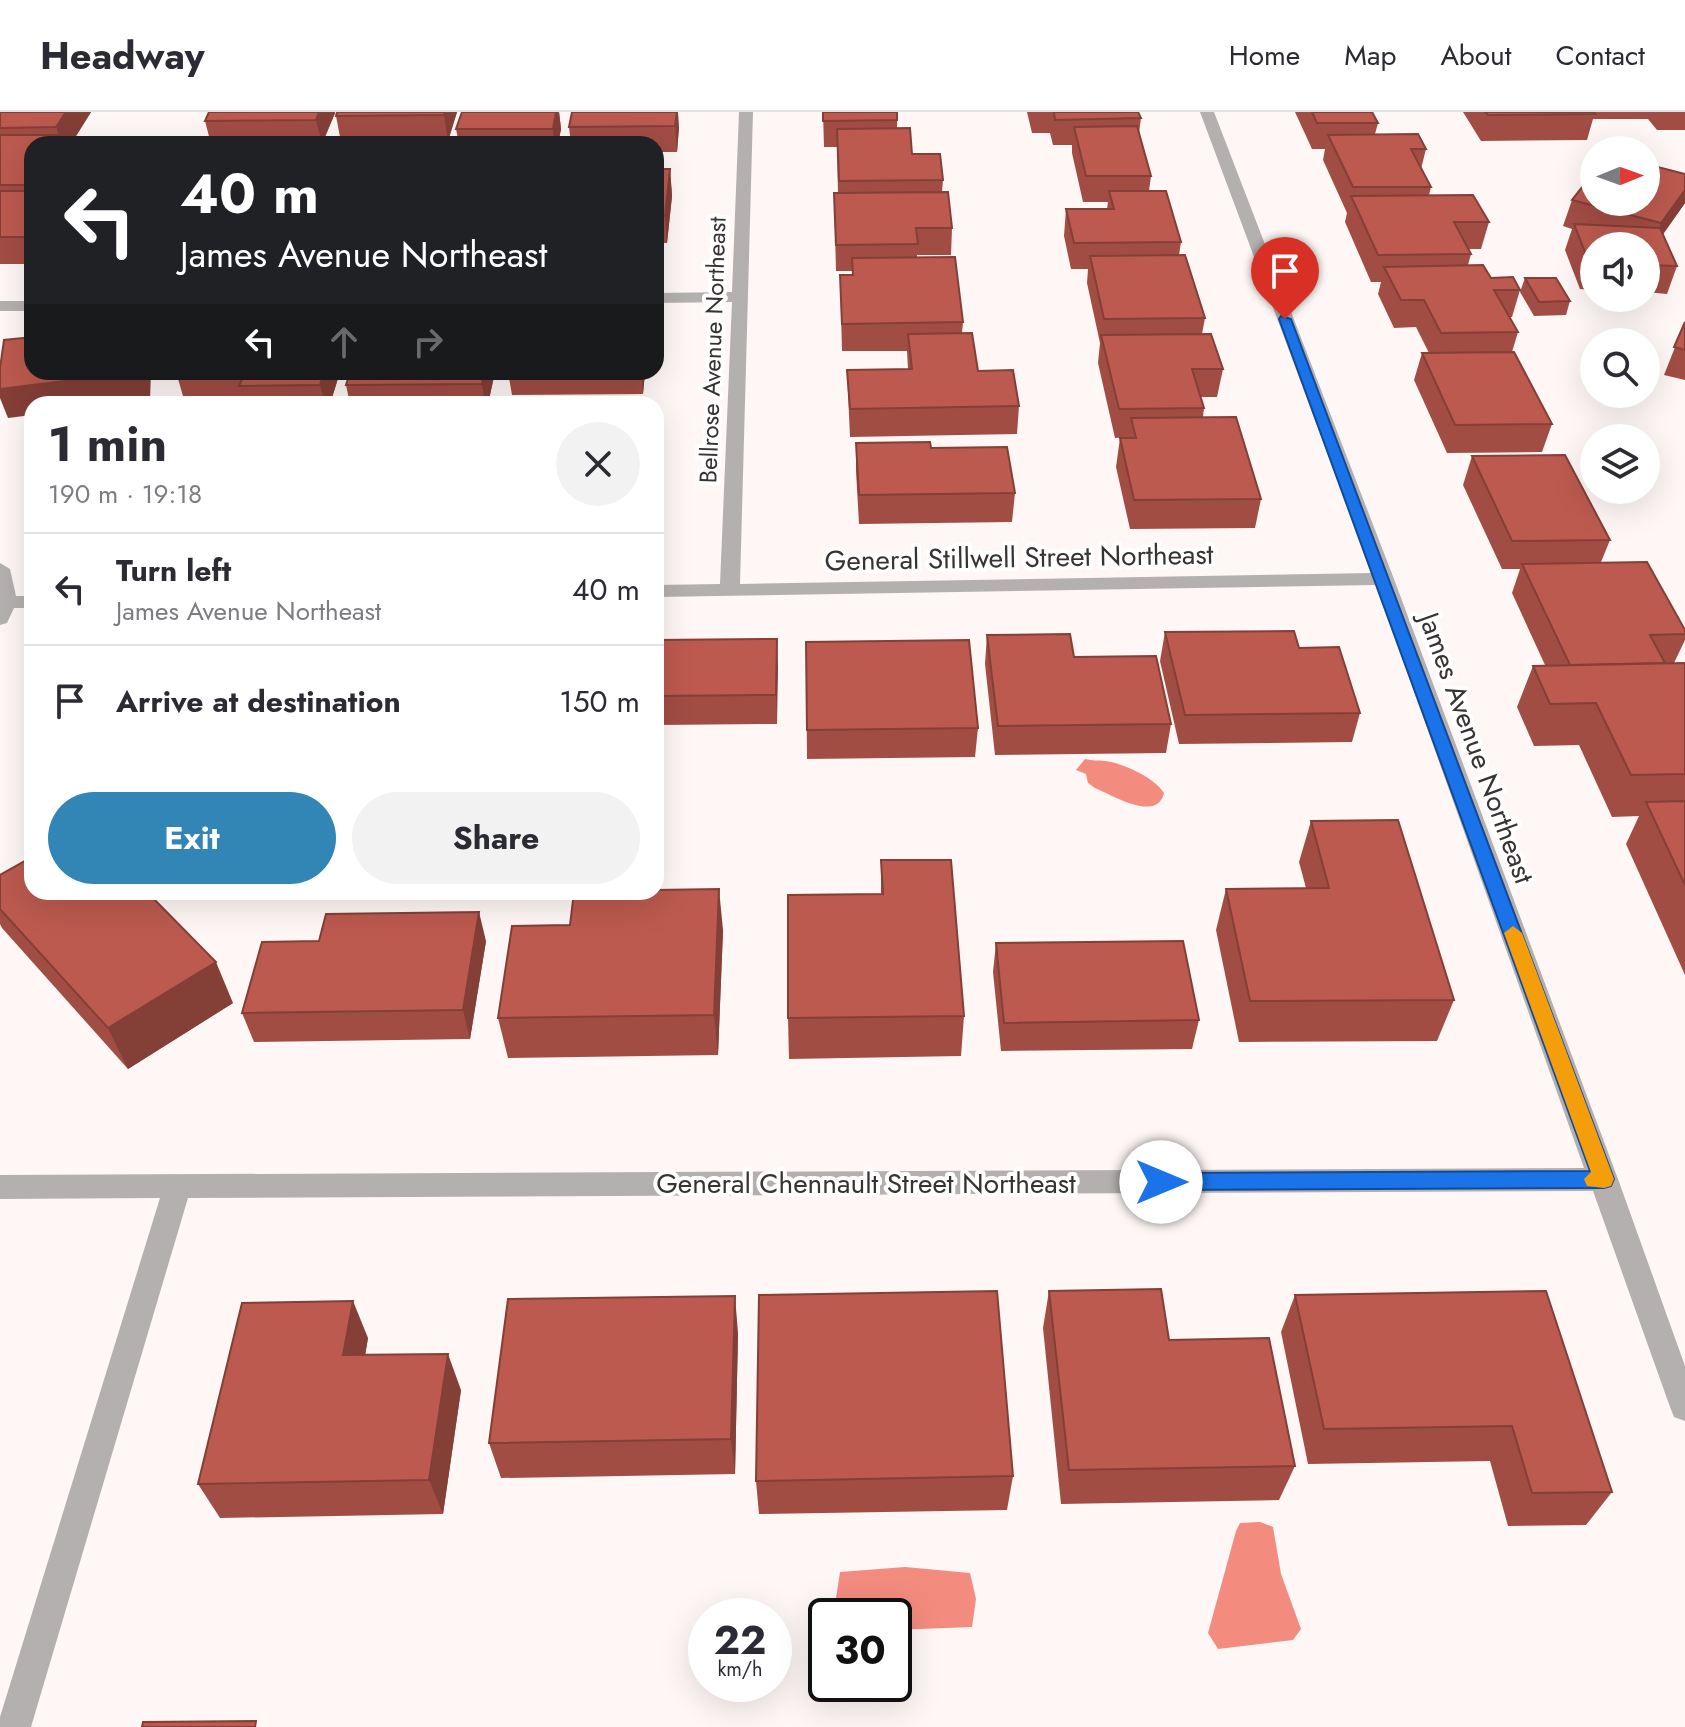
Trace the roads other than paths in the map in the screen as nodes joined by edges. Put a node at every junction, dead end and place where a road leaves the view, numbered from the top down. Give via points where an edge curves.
1 (746, 112) edge
2 (1207, 112) edge
3 (738, 297) junction
4 (664, 298) edge
5 (0, 306) edge
6 (24, 306) edge
7 (0, 569) edge
8 (1384, 579) junction
9 (730, 590) junction
10 (664, 591) edge
11 (24, 604) edge
12 (3, 610) edge
13 (1604, 1179) junction
14 (0, 1187) edge
15 (177, 1187) junction
16 (1685, 1407) edge
17 (14, 1727) edge

1 - 3 street, Bellrose Avenue Northeast
2 - 8 street, James Avenue Northeast
3 - 4 street
3 - 9 street, Bellrose Avenue Northeast
5 - 6 street
7 - 12 street
8 - 9 street, General Stillwell Street Northeast
8 - 13 street, James Avenue Northeast
9 - 10 street, General Stillwell Street Northeast
11 - 12 street
13 - 15 street, General Chennault Street Northeast
13 - 16 street, James Avenue Northeast
14 - 15 street, General Chennault Street Northeast
15 - 17 street

